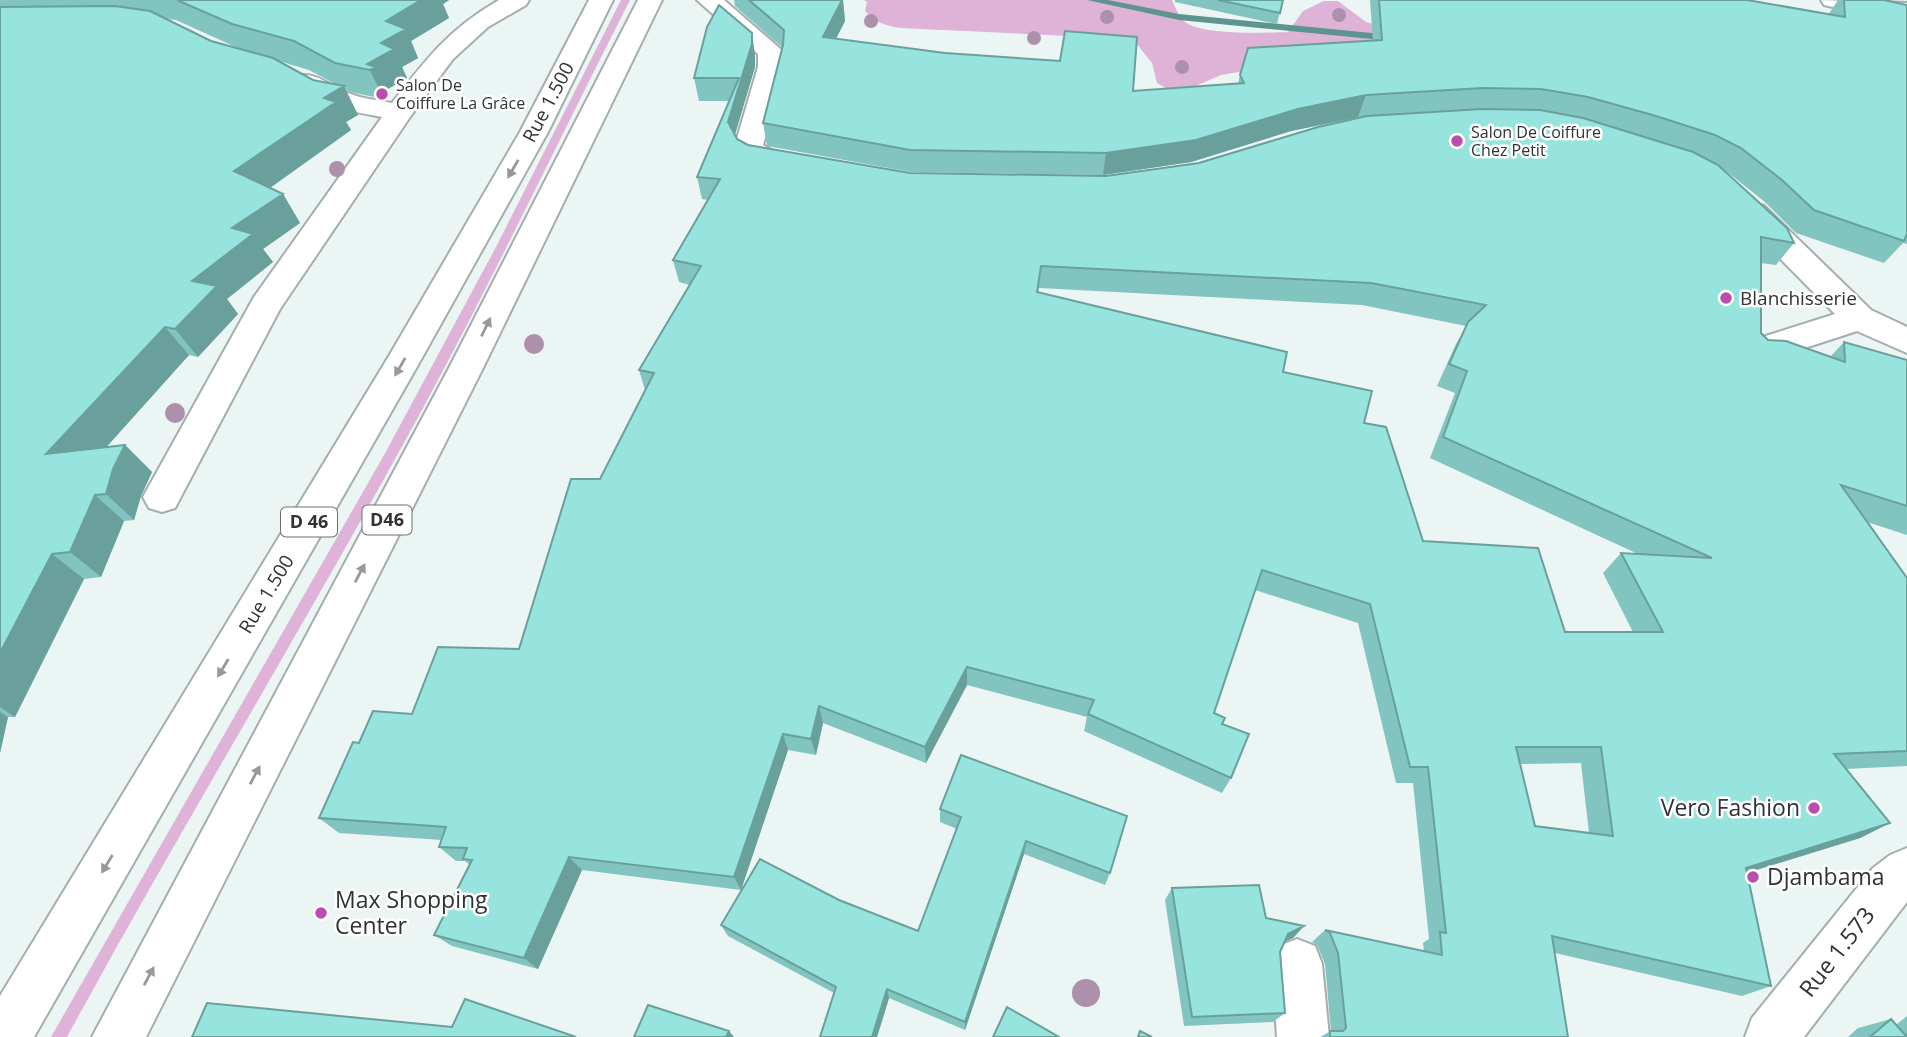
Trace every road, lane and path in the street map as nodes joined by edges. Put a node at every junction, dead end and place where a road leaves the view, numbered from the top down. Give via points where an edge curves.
1 (517, 0) edge
2 (601, 0) edge
3 (650, 0) edge
4 (709, 0) edge
5 (1833, 0) edge
6 (1907, 10) edge
7 (287, 75) edge
8 (399, 113) junction
9 (815, 168) edge
10 (1732, 195) edge
11 (1858, 318) junction
12 (1907, 341) edge
13 (1762, 350) edge
14 (162, 497) dead end
15 (1907, 872) edge
16 (1297, 964) dead end
17 (5, 1037) edge
18 (118, 1037) edge
19 (1303, 1037) edge
20 (1771, 1037) edge

1 - 8 main road via 479,22 444,53
2 -> 17 main road, Rue 1.500 / D 46 via 534,132 401,365
18 -> 3 main road, D46 via 466,368
4 - 9 main road via 771,51 771,67 749,145 754,154
5 - 6 main road
7 - 8 main road via 340,100
8 - 14 main road via 266,305
10 - 11 main road
11 - 12 main road
11 - 13 main road
15 - 20 main road, Rue 1.573 via 1890,885
16 - 19 main road

